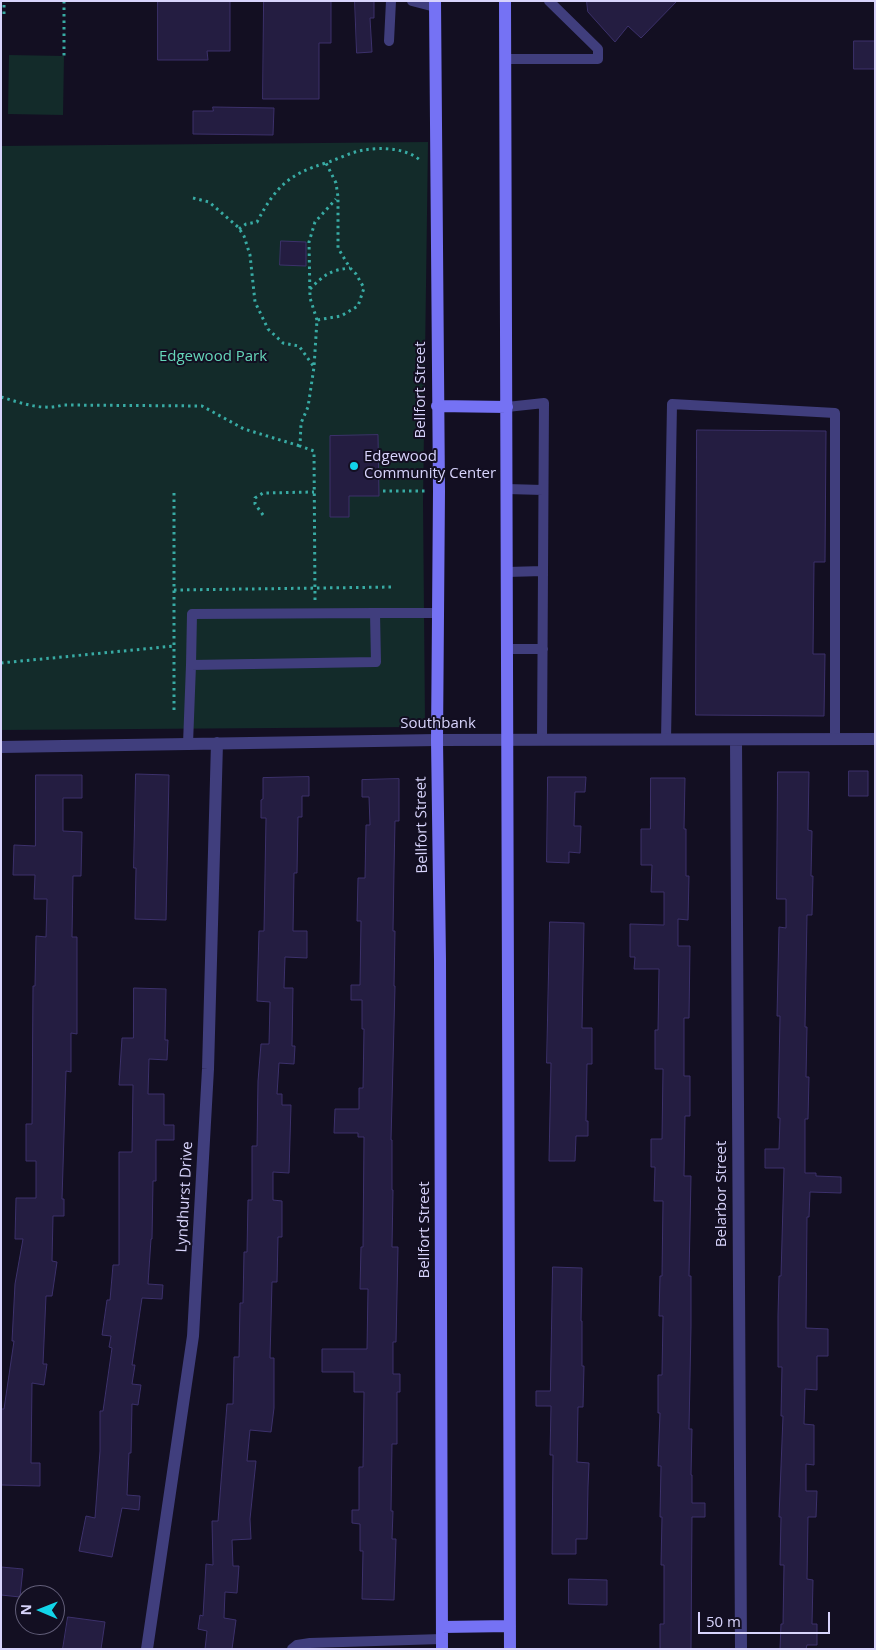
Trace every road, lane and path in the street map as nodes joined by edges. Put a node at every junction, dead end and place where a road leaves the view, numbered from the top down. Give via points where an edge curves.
1 (4, 1) edge
2 (64, 1) edge
3 (391, 1) edge
4 (412, 1) edge
5 (505, 1) edge
6 (549, 1) edge
7 (435, 4) edge
8 (4, 14) dead end
9 (390, 41) dead end
10 (64, 56) dead end
11 (505, 59) junction
12 (326, 163) junction
13 (424, 168) dead end
14 (338, 197) junction
15 (193, 198) dead end
16 (239, 228) junction
17 (350, 268) junction
18 (310, 290) junction
19 (317, 320) junction
20 (314, 367) junction
21 (1, 397) edge
22 (437, 406) junction
23 (507, 407) junction
24 (300, 446) junction
25 (426, 481) dead end
26 (174, 490) dead end
27 (507, 490) junction
28 (543, 490) junction
29 (383, 491) dead end
30 (426, 491) junction
31 (439, 491) junction
32 (314, 492) junction
33 (264, 515) dead end
34 (543, 571) junction
35 (507, 572) junction
36 (393, 587) dead end
37 (315, 588) junction
38 (174, 590) junction
39 (438, 612) junction
40 (375, 613) junction
41 (315, 614) junction
42 (174, 646) junction
43 (507, 648) junction
44 (543, 649) junction
45 (1, 663) edge
46 (190, 666) junction
47 (174, 715) dead end
48 (835, 739) junction
49 (875, 739) edge
50 (437, 740) junction
51 (508, 740) junction
52 (542, 740) junction
53 (666, 740) junction
54 (736, 740) junction
55 (217, 743) junction
56 (188, 744) junction
57 (1, 747) edge
58 (510, 1626) junction
59 (442, 1638) edge
60 (295, 1647) edge
61 (147, 1649) edge
62 (510, 1649) edge
63 (741, 1649) edge

1 - 8 path
2 - 10 path
3 - 9 lane
4 - 7 lane
5 - 11 main road
6 - 11 lane via 598,49 598,59
7 - 22 main road, Bellfort Street
11 - 23 main road
12 - 13 path via 363,150 380,149 407,153 421,160
12 - 14 path via 336,183
12 - 16 path via 286,181 268,201 258,222
14 - 17 path via 338,248
14 - 18 path via 315,222 309,242
15 - 16 path via 209,202
16 - 20 path via 250,255 255,302 268,329 283,343 299,346
17 - 18 path via 324,275
17 - 19 path via 364,288 358,306 341,316
18 - 19 path
19 - 20 path
20 - 24 path via 308,407 301,423
21 - 24 path via 50,409 63,405 202,406 244,429
22 - 23 main road
22 - 31 main road, Bellfort Street
23 - 27 main road
23 - 28 lane via 544,403
24 - 32 path via 314,451
25 - 30 path
26 - 38 path
27 - 28 lane
27 - 35 main road
28 - 34 lane
29 - 30 path
30 - 31 path
31 - 39 main road, Bellfort Street
32 - 33 path via 263,493 255,498 255,504
32 - 37 path
34 - 35 lane
34 - 44 lane
35 - 43 main road
36 - 37 path
37 - 38 path
37 - 41 path
38 - 42 path
39 - 40 lane
39 - 50 main road, Bellfort Street
40 - 41 lane
40 - 46 lane via 376,662
41 - 46 lane via 192,614
42 - 45 path
42 - 47 path
43 - 44 lane
43 - 51 main road
44 - 52 lane
46 - 56 lane
48 - 49 street, Southbank
48 - 53 lane via 835,413 672,404
48 - 54 street, Southbank
50 - 51 street, Southbank
50 - 55 street, Southbank
50 - 59 main road, Bellfort Street
51 - 52 street, Southbank
51 - 58 main road
52 - 53 street, Southbank
53 - 54 street, Southbank
54 - 63 street, Belarbor Street
55 - 56 street, Southbank
55 - 61 street, Lyndhurst Drive via 208,1069 194,1336
56 - 57 street, Southbank
58 - 59 main road
58 - 62 main road
59 - 60 lane via 310,1643

